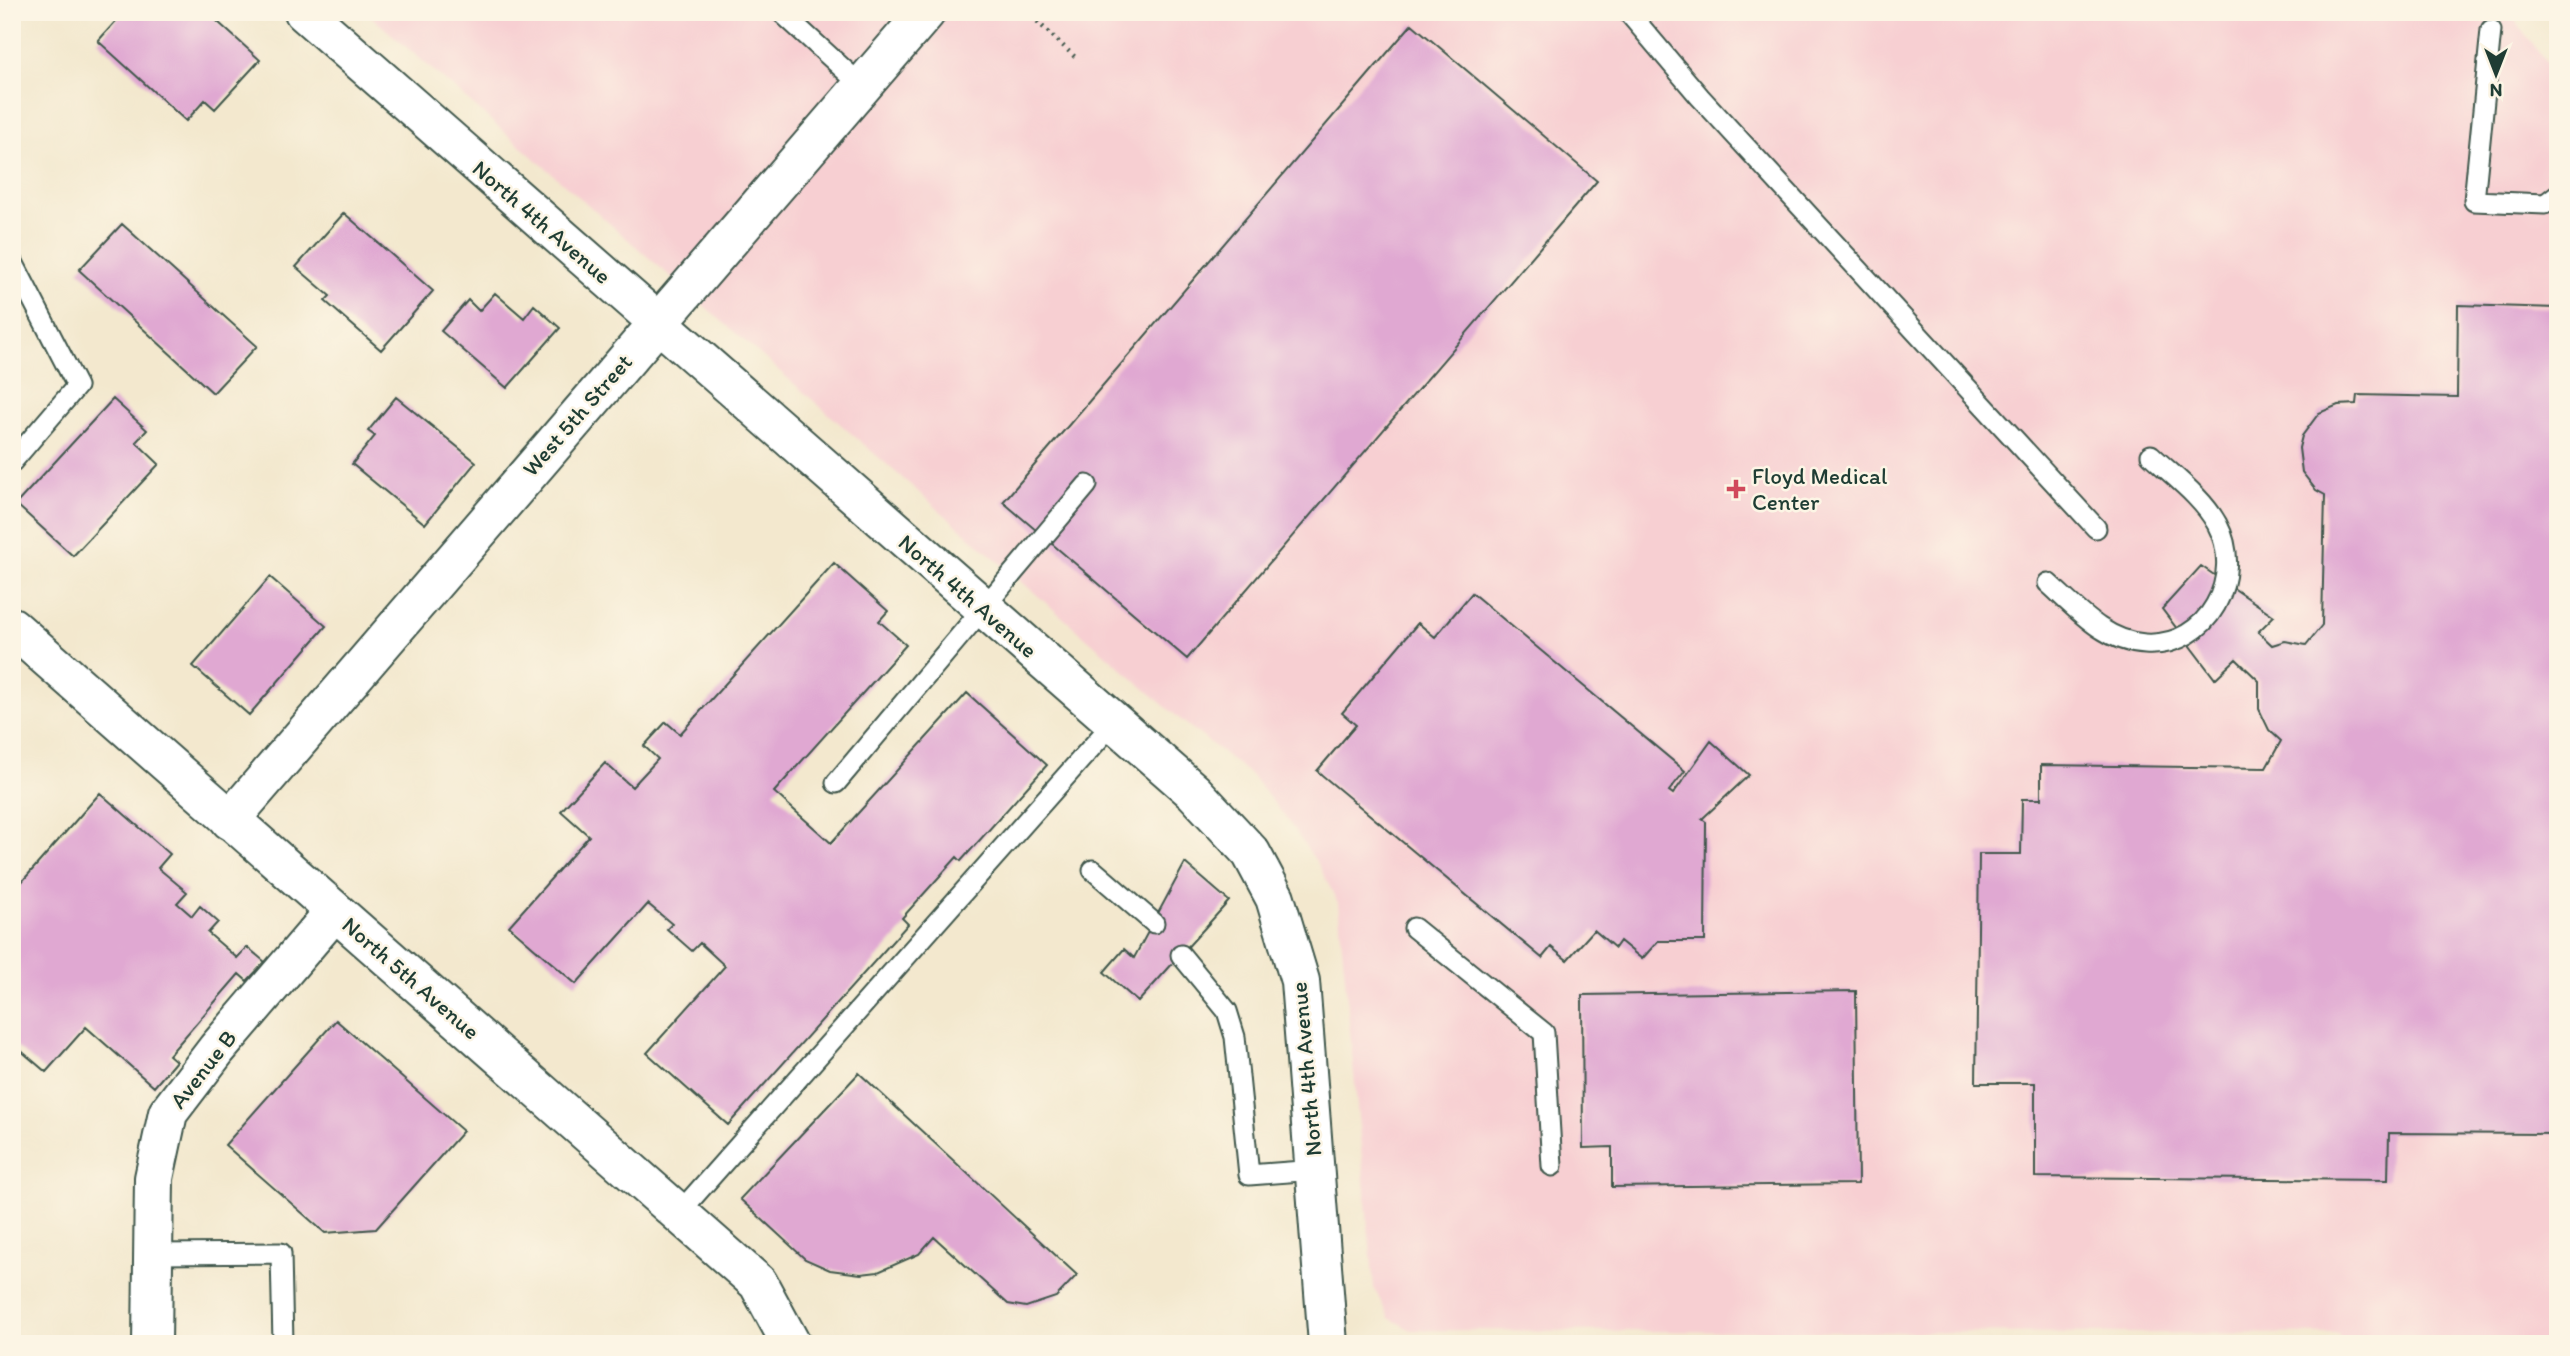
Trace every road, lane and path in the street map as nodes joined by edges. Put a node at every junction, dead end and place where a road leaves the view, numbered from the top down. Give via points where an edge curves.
1 (781, 12) edge
2 (926, 12) edge
3 (1027, 12) edge
4 (1628, 12) edge
5 (314, 16) edge
6 (2491, 30) dead end
7 (1076, 58) dead end
8 (862, 86) junction
9 (2558, 194) edge
10 (12, 260) edge
11 (656, 322) junction
12 (2151, 455) dead end
13 (12, 462) edge
14 (1087, 485) dead end
15 (2095, 528) dead end
16 (2048, 583) dead end
17 (982, 609) junction
18 (12, 627) edge
19 (1114, 722) junction
20 (836, 783) dead end
21 (230, 820) junction
22 (1093, 870) dead end
23 (334, 912) junction
24 (1154, 923) dead end
25 (1414, 928) dead end
26 (1181, 955) dead end
27 (1552, 1166) dead end
28 (1315, 1170) junction
29 (679, 1213) junction
30 (153, 1254) junction
31 (152, 1344) edge
32 (283, 1344) edge
33 (791, 1344) edge
34 (1328, 1344) edge

1 - 8 lane
2 - 8 street, West 5th Street
3 - 7 path
4 - 15 lane via 1700,97
5 - 11 street, North 4th Avenue
6 - 9 lane via 2474,201 2545,204
8 - 11 street, West 5th Street
10 - 13 lane via 77,386
11 - 17 street, North 4th Avenue
11 - 21 street, West 5th Street
12 - 16 lane via 2216,521 2225,541 2229,567 2213,613 2189,634 2145,644 2111,635
14 - 17 lane
17 - 19 street, North 4th Avenue
17 - 20 lane
18 - 21 street, North 5th Avenue
19 - 28 street, North 4th Avenue via 1194,792 1251,853 1275,898 1300,981
19 - 29 lane
21 - 23 street, North 5th Avenue
22 - 24 lane
23 - 29 street, North 5th Avenue
23 - 30 street, Avenue B via 167,1113 154,1178
25 - 27 lane via 1544,1033
26 - 28 lane via 1227,1011 1235,1037 1249,1175
28 - 34 street, North 4th Avenue
29 - 33 street, North 5th Avenue via 758,1283
30 - 31 street, Avenue B
30 - 32 lane via 281,1253

